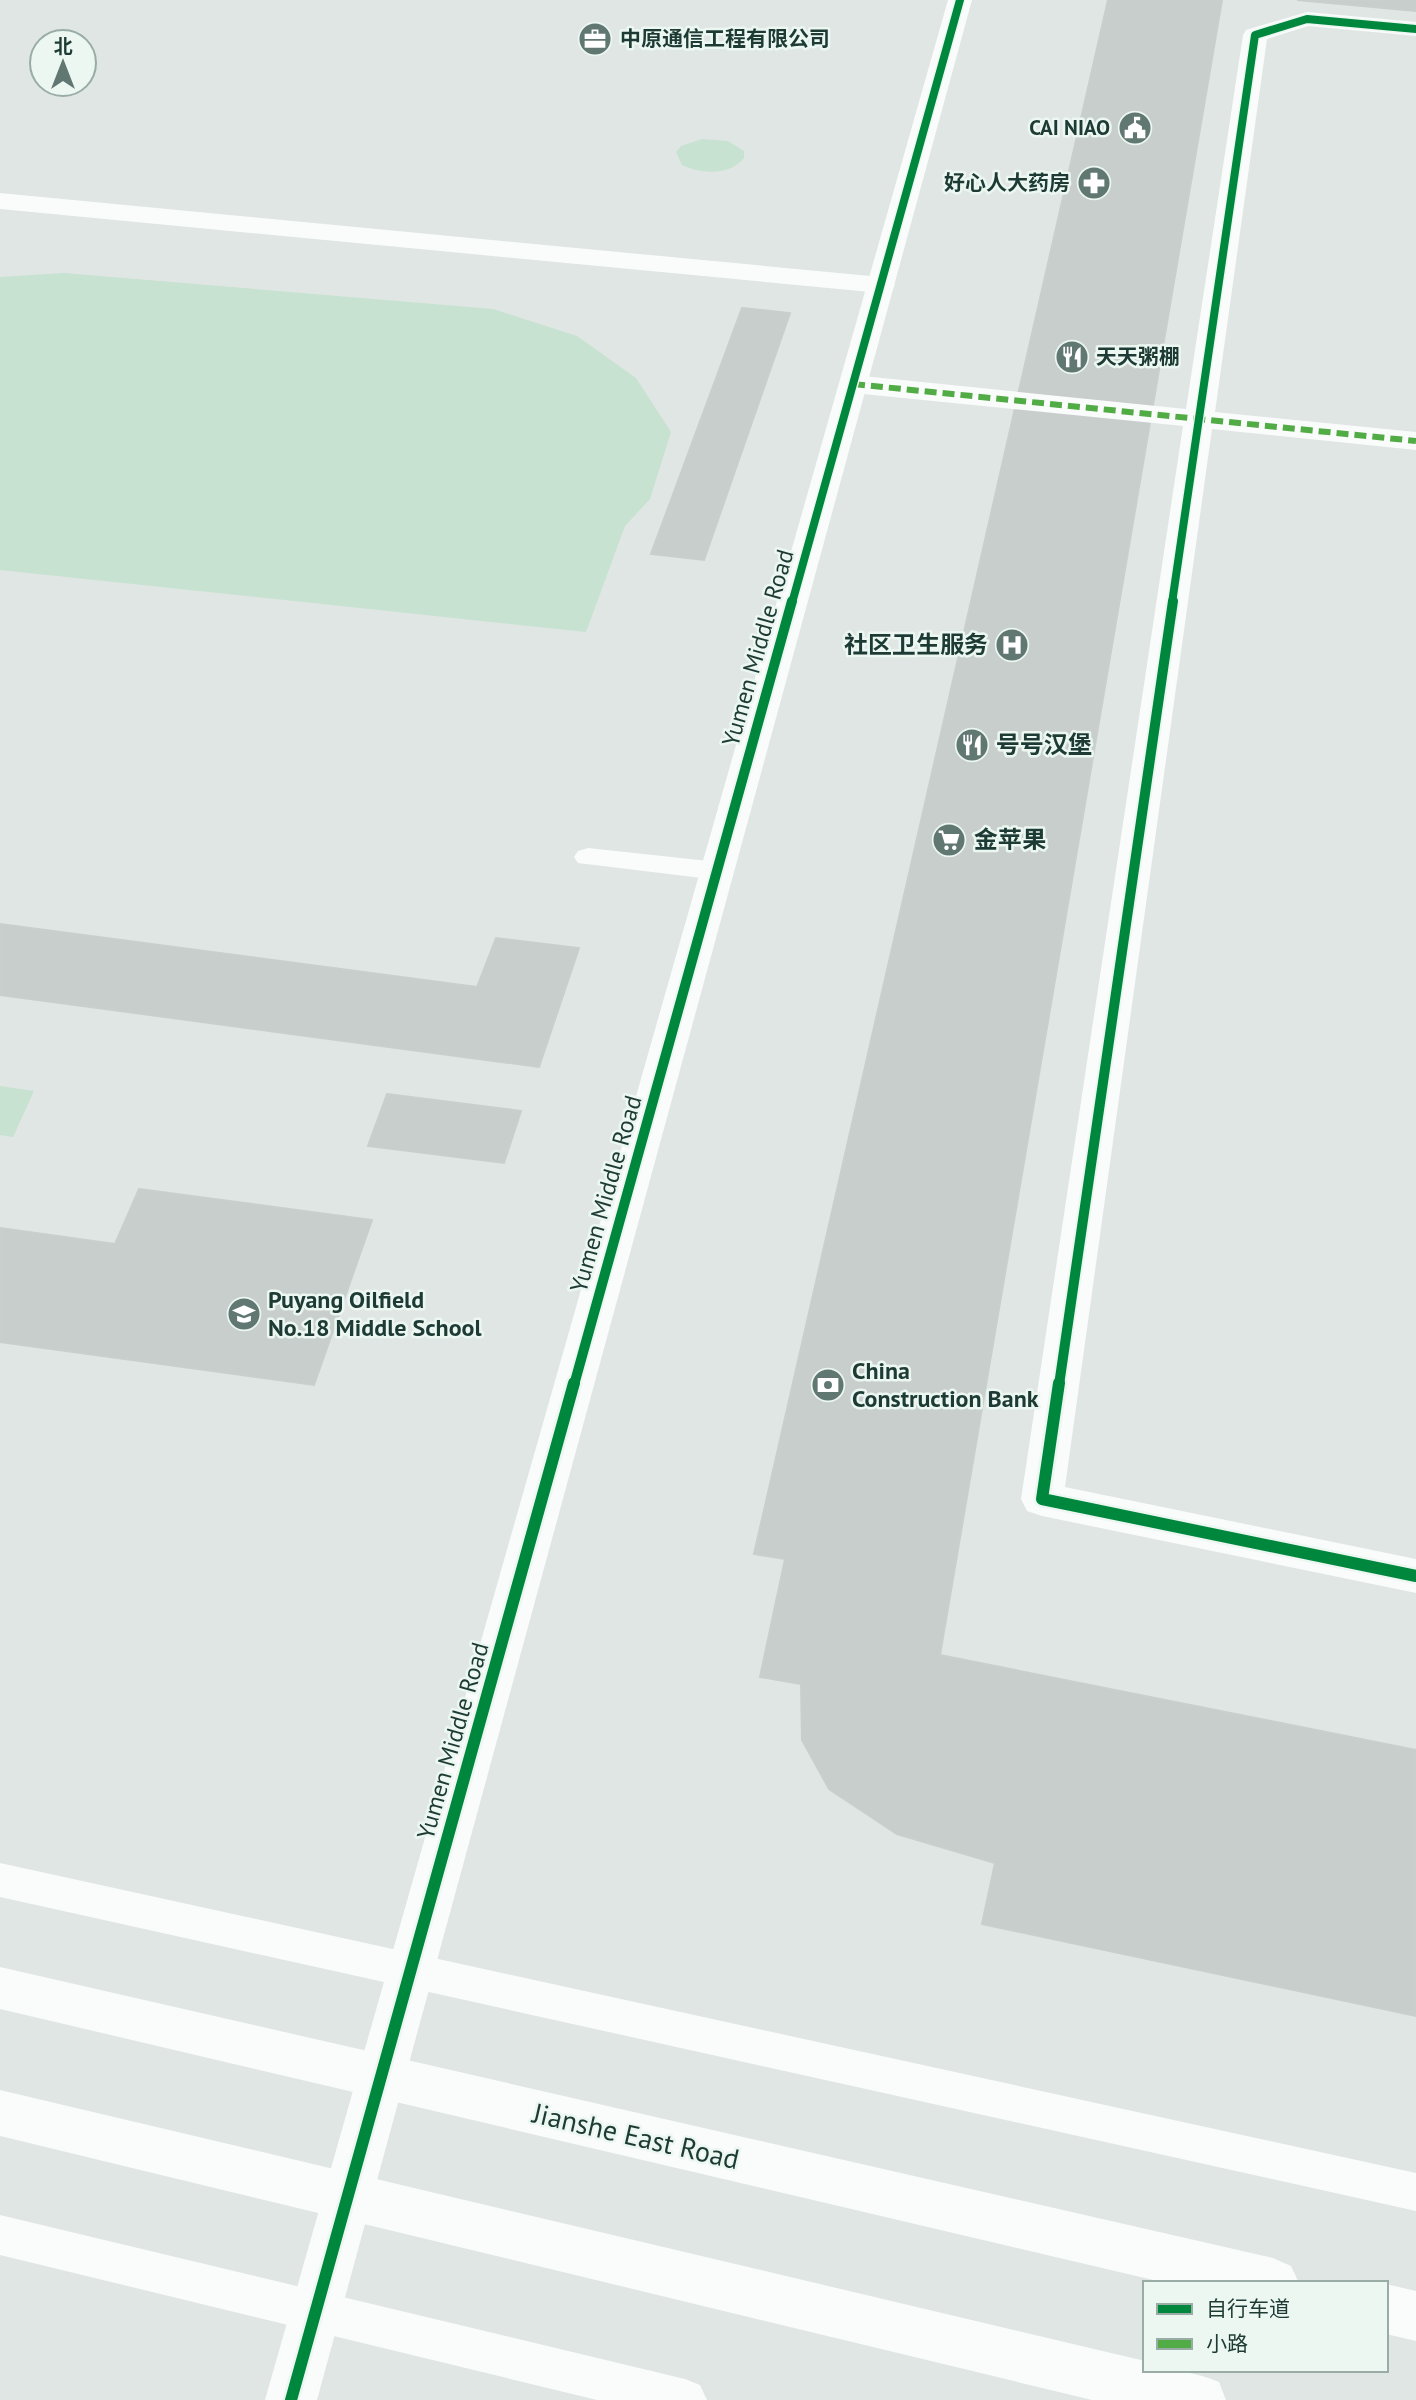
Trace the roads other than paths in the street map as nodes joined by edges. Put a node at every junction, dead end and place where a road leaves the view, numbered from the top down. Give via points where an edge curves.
1 (960, 0) edge
2 (1416, 29) edge
3 (0, 201) edge
4 (881, 285) junction
5 (853, 384) junction
6 (1201, 419) junction
7 (1416, 441) edge
8 (588, 857) dead end
9 (718, 871) junction
10 (1416, 1576) edge
11 (0, 1880) edge
12 (411, 1970) junction
13 (0, 1988) edge
14 (381, 2077) junction
15 (0, 2113) edge
16 (1416, 2192) edge
17 (348, 2195) junction
18 (0, 2235) edge
19 (1264, 2281) edge
20 (1388, 2309) edge
21 (316, 2311) junction
22 (1416, 2316) edge
23 (291, 2400) edge
24 (685, 2400) edge
25 (1200, 2400) edge

1 - 4 street, Yumen Middle Road
2 - 6 street via 1307,19 1255,35
3 - 4 street
4 - 5 street, Yumen Middle Road
5 - 6 street
5 - 9 street, Yumen Middle Road
6 - 7 street
6 - 10 street via 1042,1499
8 - 9 lane
9 - 12 street, Yumen Middle Road
11 - 12 lane
12 - 14 street, Yumen Middle Road
12 - 16 lane
13 - 14 street, Jianshe East Road
14 - 17 street, Yumen Middle Road
14 - 19 street, Jianshe East Road
15 - 17 street
17 - 21 street, Yumen Middle Road
17 - 25 street
18 - 21 lane
20 - 22 street
21 - 23 street, Yumen Middle Road
21 - 24 lane

